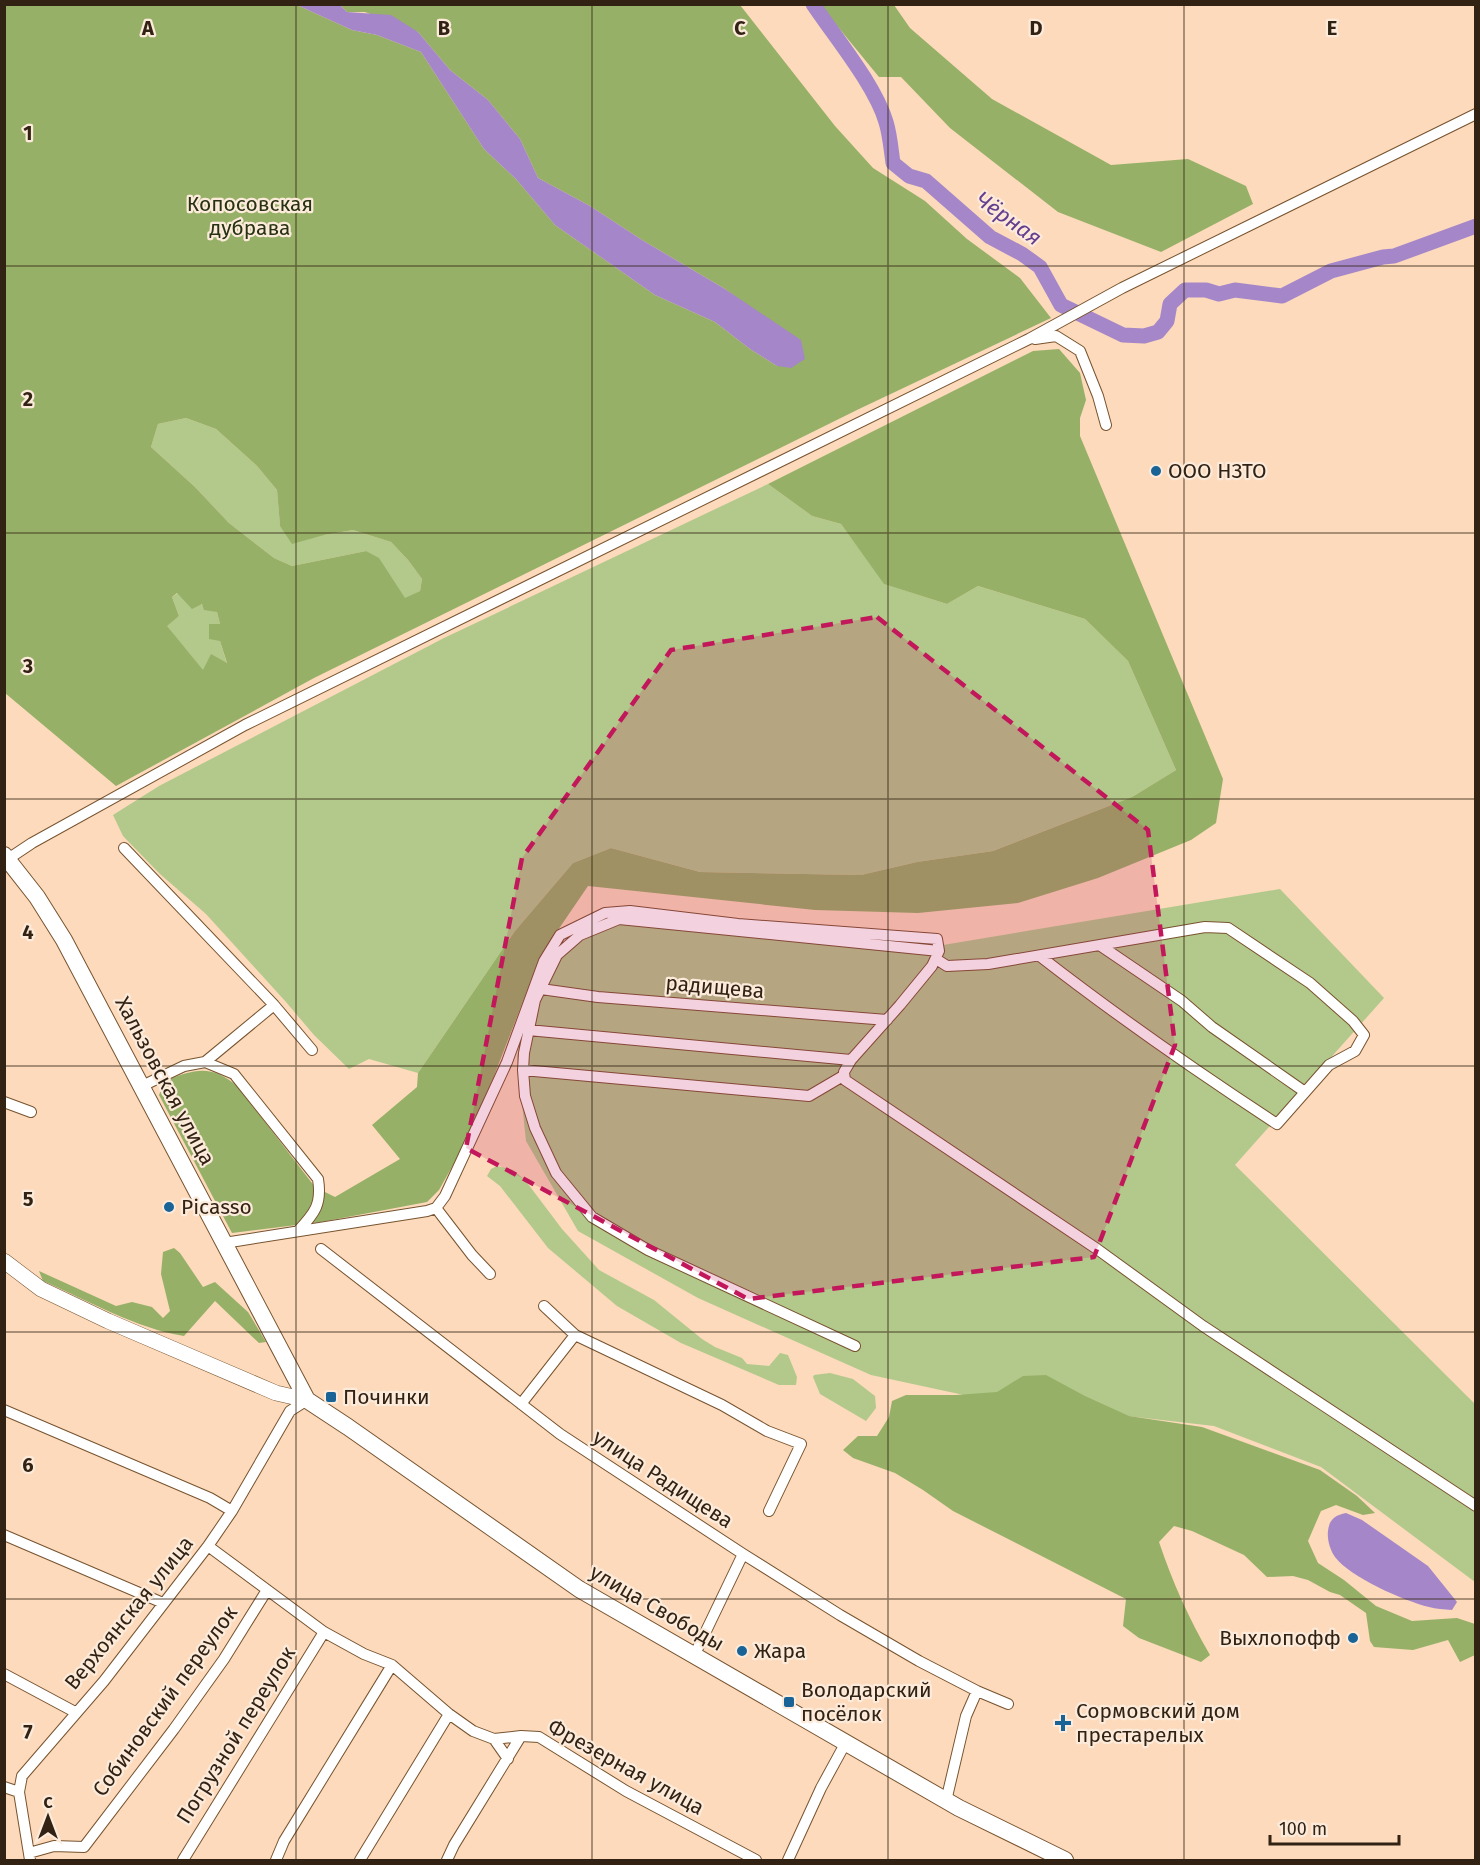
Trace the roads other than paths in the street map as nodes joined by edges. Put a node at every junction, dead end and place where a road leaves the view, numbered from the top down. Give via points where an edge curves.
1 (1476, 114) edge
2 (1029, 339) junction
3 (1106, 425) dead end
4 (124, 848) dead end
5 (6, 857) edge
6 (1101, 946) junction
7 (938, 955) junction
8 (1041, 957) junction
9 (541, 989) junction
10 (274, 1005) junction
11 (887, 1020) junction
12 (528, 1030) junction
13 (312, 1050) dead end
14 (851, 1060) junction
15 (205, 1062) junction
16 (523, 1070) junction
17 (843, 1076) junction
18 (142, 1086) junction
19 (1305, 1092) junction
20 (4, 1102) edge
21 (31, 1112) dead end
22 (436, 1208) junction
23 (298, 1231) junction
24 (224, 1243) junction
25 (321, 1249) dead end
26 (4, 1261) edge
27 (490, 1274) dead end
28 (544, 1306) dead end
29 (575, 1335) junction
30 (855, 1346) dead end
31 (307, 1400) junction
32 (521, 1404) junction
33 (4, 1410) edge
34 (1476, 1506) edge
35 (232, 1511) junction
36 (769, 1511) dead end
37 (4, 1535) edge
38 (208, 1546) junction
39 (743, 1554) junction
40 (267, 1590) junction
41 (163, 1603) junction
42 (324, 1632) junction
43 (694, 1656) junction
44 (392, 1665) junction
45 (4, 1674) edge
46 (977, 1691) junction
47 (1008, 1704) dead end
48 (75, 1712) junction
49 (449, 1714) junction
50 (521, 1736) junction
51 (494, 1739) junction
52 (845, 1744) junction
53 (508, 1759) junction
54 (4, 1787) edge
55 (19, 1792) junction
56 (946, 1801) junction
57 (29, 1857) edge
58 (183, 1860) edge
59 (276, 1860) edge
60 (360, 1860) edge
61 (447, 1860) edge
62 (756, 1860) edge
63 (788, 1860) edge
64 (1065, 1860) edge

1 - 2 street
2 - 3 street via 1056,336 1080,351
2 - 5 street via 245,725
4 - 10 street
5 - 18 main road, Хальзовская улица via 64,940
6 - 8 street
6 - 19 street
6 - 19 street via 1205,927 1228,928 1310,983 1364,1035 1355,1051 1329,1065
7 - 8 street via 947,966
7 - 9 street via 619,919 579,935 557,955
7 - 11 street
7 - 22 street via 937,939 738,924 630,911 605,913 560,935 544,961 507,1062
8 - 19 street via 1277,1124
9 - 11 street, радищева
9 - 12 street
10 - 13 street
10 - 15 street
11 - 14 street
12 - 14 street
12 - 16 street
14 - 17 street
15 - 18 street via 184,1066
15 - 23 street via 234,1074 318,1179 321,1195 314,1214
16 - 17 street via 809,1096
16 - 30 street via 525,1096 535,1128 556,1173 592,1217 648,1250
17 - 34 street via 1203,1326
18 - 24 main road, Хальзовская улица
20 - 21 street
22 - 23 street
22 - 27 street
23 - 24 street
24 - 31 main road, Хальзовская улица
25 - 32 street, улица Радищева
26 - 31 street via 40,1289 108,1322 276,1394
28 - 29 street
29 - 32 street
29 - 36 street via 722,1405 767,1431 801,1444
31 - 35 street, Верхоянская улица via 290,1411
31 - 43 main road, улица Свободы via 579,1589
32 - 39 street, улица Радищева via 560,1434
33 - 35 street
35 - 38 street, Верхоянская улица
37 - 41 street
38 - 40 street
38 - 41 street, Верхоянская улица
39 - 43 street
39 - 46 street, улица Радищева via 850,1621
40 - 42 street
40 - 57 street, Собиновский переулок via 224,1659 84,1847 54,1846
41 - 48 street, Верхоянская улица via 104,1681
42 - 44 street
42 - 58 street, Погрузной переулок
43 - 52 main road, улица Свободы
44 - 49 street
44 - 59 street
45 - 48 street
46 - 47 street, улица Радищева
46 - 56 street via 966,1716
48 - 55 street, Верхоянская улица via 22,1776
49 - 51 street via 473,1731
49 - 60 street
50 - 51 street, Фрезерная улица
50 - 53 street
50 - 62 street, Фрезерная улица via 539,1737 626,1791
51 - 53 street
52 - 56 main road, улица Свободы
52 - 63 street
53 - 61 street
54 - 55 street
55 - 57 street
56 - 64 main road, улица Свободы

